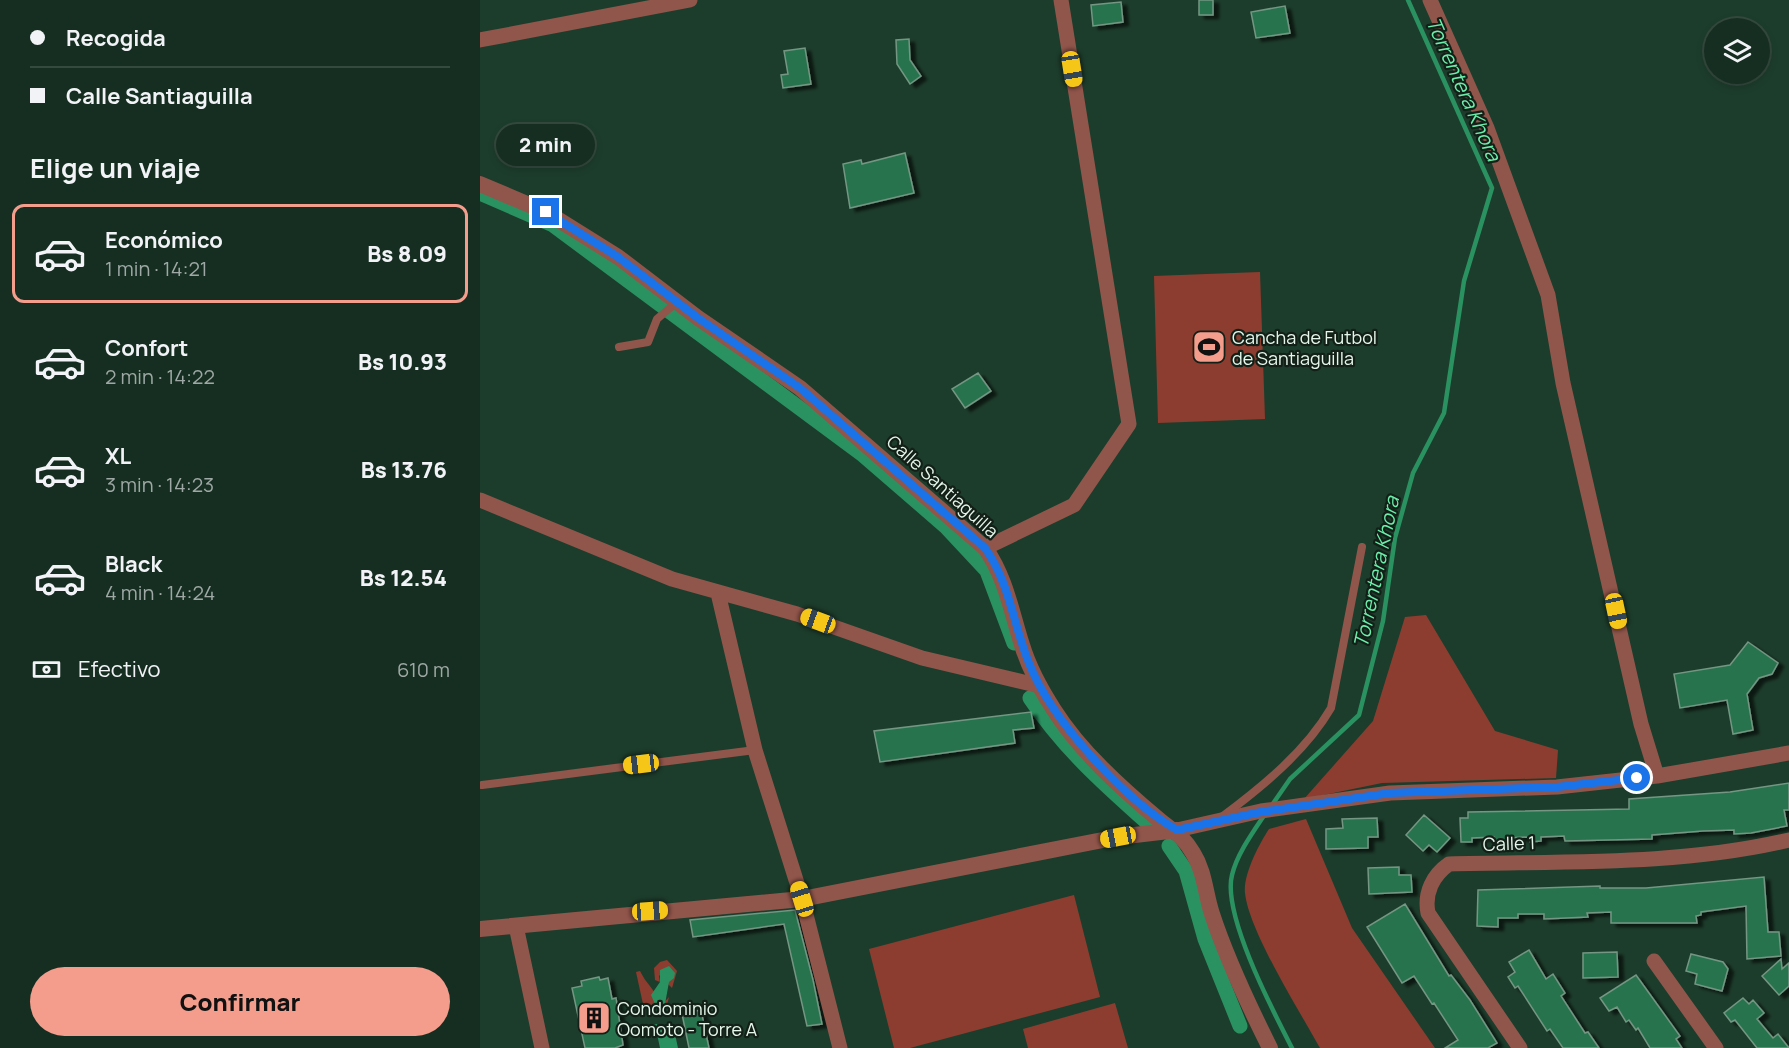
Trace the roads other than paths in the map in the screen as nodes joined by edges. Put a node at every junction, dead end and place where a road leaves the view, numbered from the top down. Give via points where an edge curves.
1 (690, 0) edge
2 (1061, 0) edge
3 (1430, 0) edge
4 (480, 40) edge
5 (480, 184) edge
6 (677, 302) junction
7 (619, 347) dead end
8 (480, 500) edge
9 (1362, 547) dead end
10 (985, 548) junction
11 (718, 593) junction
12 (1040, 686) junction
13 (755, 750) junction
14 (1789, 753) edge
15 (1657, 776) junction
16 (482, 785) dead end
17 (1212, 824) junction
18 (1177, 830) junction
19 (1789, 840) edge
20 (802, 899) junction
21 (516, 926) junction
22 (480, 929) edge
23 (1654, 962) dead end
24 (542, 1048) edge
25 (840, 1048) edge
26 (1270, 1048) edge
27 (1520, 1048) edge
28 (1716, 1048) edge

1 - 4 street
2 - 10 street via 1129,424 1074,505
3 - 15 street via 1487,128 1548,296 1563,383 1641,724
5 - 6 street, Calle Santiaguilla via 546,212 618,257
6 - 7 lane via 657,319 648,342
6 - 10 street, Calle Santiaguilla via 808,394
8 - 11 street via 672,579
9 - 17 lane via 1331,708 1319,729 1273,775
10 - 12 street, Calle Santiaguilla via 997,564 1022,646
11 - 12 street via 797,614 922,658
11 - 13 street
12 - 18 street, Calle Santiaguilla via 1091,756 1160,820
13 - 16 lane
13 - 20 street
14 - 15 street
15 - 17 street via 1557,787 1390,793 1286,807
17 - 18 street
18 - 20 street via 1118,837
18 - 26 street, Calle Santiaguilla via 1203,874 1211,912 1230,964
19 - 27 street, Calle 1 via 1669,858 1449,864 1438,871 1426,901 1428,913
20 - 21 street
20 - 25 street
21 - 22 street
21 - 24 street
23 - 28 street

